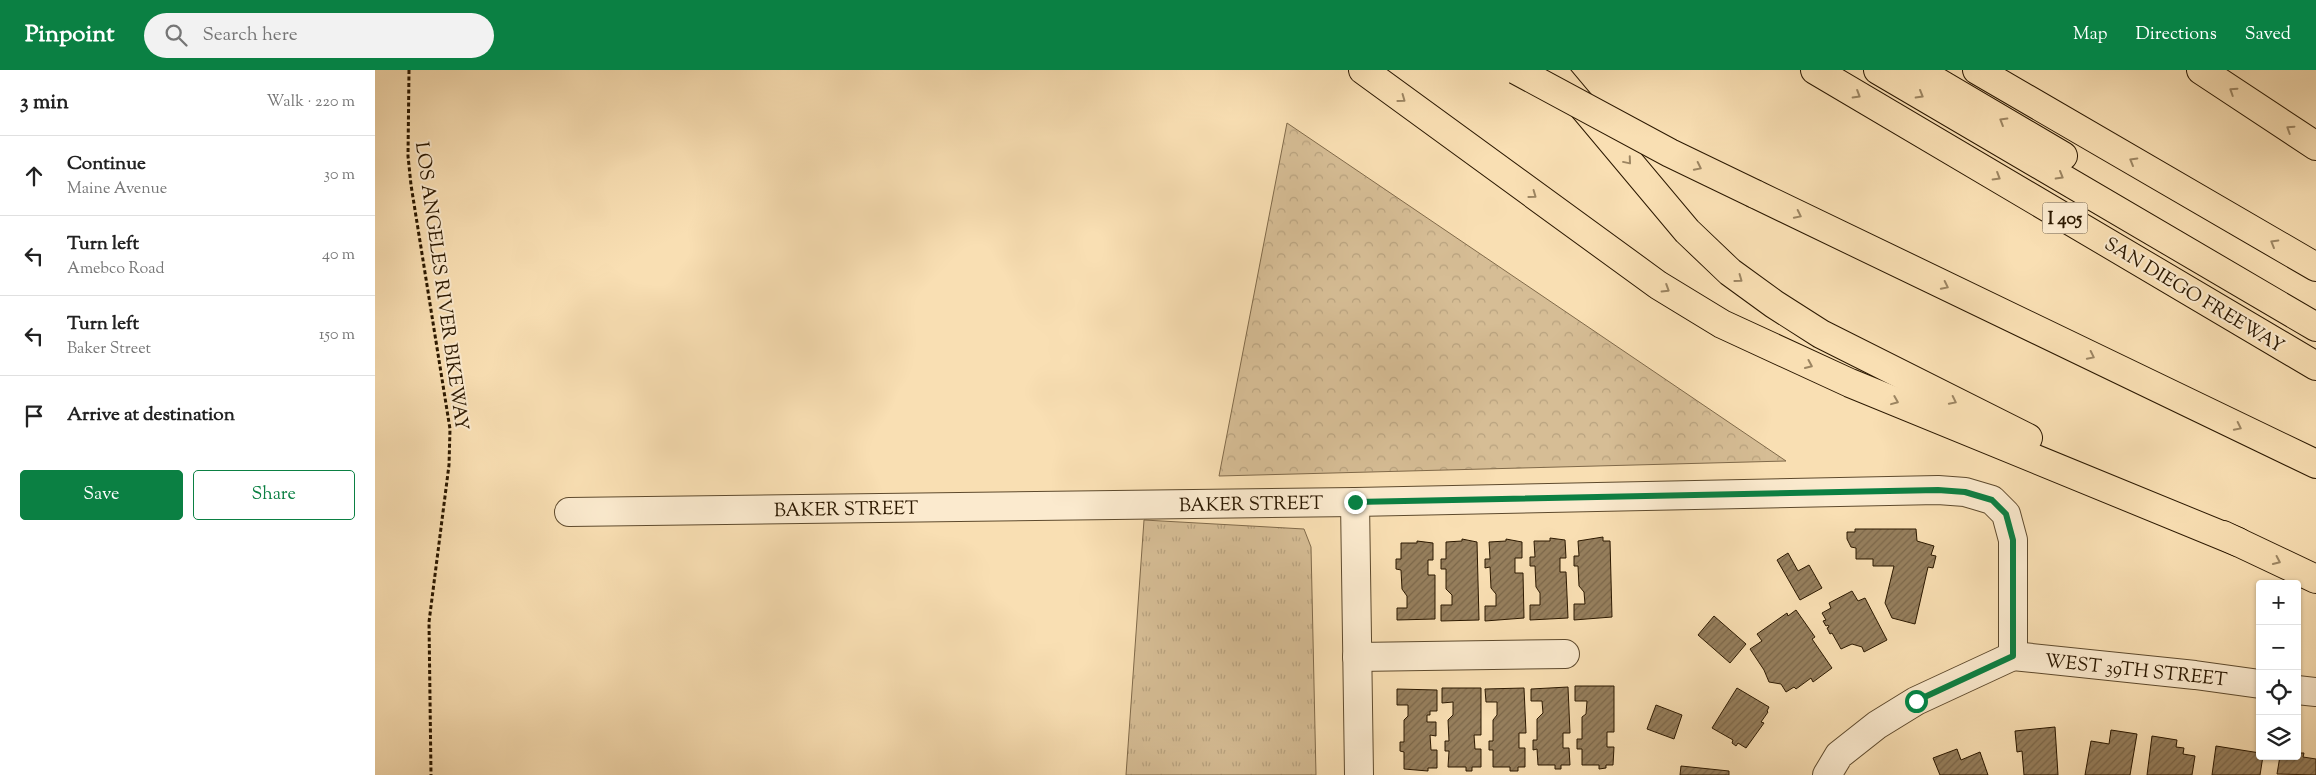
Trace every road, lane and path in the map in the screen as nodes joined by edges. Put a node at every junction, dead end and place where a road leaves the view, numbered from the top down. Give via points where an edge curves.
1 (409, 70) edge
2 (1363, 70) edge
3 (1516, 70) edge
4 (1552, 70) edge
5 (1815, 70) edge
6 (1878, 70) edge
7 (1917, 70) edge
8 (1977, 70) edge
9 (2201, 70) edge
10 (2316, 146) edge
11 (2316, 267) edge
12 (2316, 306) edge
13 (2316, 327) edge
14 (2316, 366) edge
15 (2316, 464) edge
16 (1355, 502) junction
17 (569, 512) dead end
18 (2238, 542) junction
19 (2316, 579) edge
20 (1565, 654) dead end
21 (2013, 656) junction
22 (1357, 657) junction
23 (2256, 683) edge
24 (2301, 690) edge
25 (2316, 692) edge
26 (431, 775) edge
27 (1359, 775) edge
28 (1827, 775) edge

1 - 26 path, LOS ANGELES RIVER BIKEWAY via 411,185 450,428 449,465 429,622
2 -> 18 highway via 1658,284 1722,324 1850,383
3 -> 15 highway, bridge via 1670,153
4 -> 18 highway via 1687,231 1730,272 1774,304 1863,356
5 -> 14 highway, SAN DIEGO FREEWAY / I 405
6 -> 13 highway
12 -> 7 highway
11 -> 8 highway
10 -> 9 highway
16 - 17 street, BAKER STREET
16 - 21 street, BAKER STREET via 1965,492 1992,500 2006,514 2013,540
16 - 22 street
18 -> 19 highway
20 - 22 street
21 - 23 street, WEST 39TH STREET
21 - 28 street via 1916,701 1877,725 1839,755
22 - 27 street
24 - 25 street

